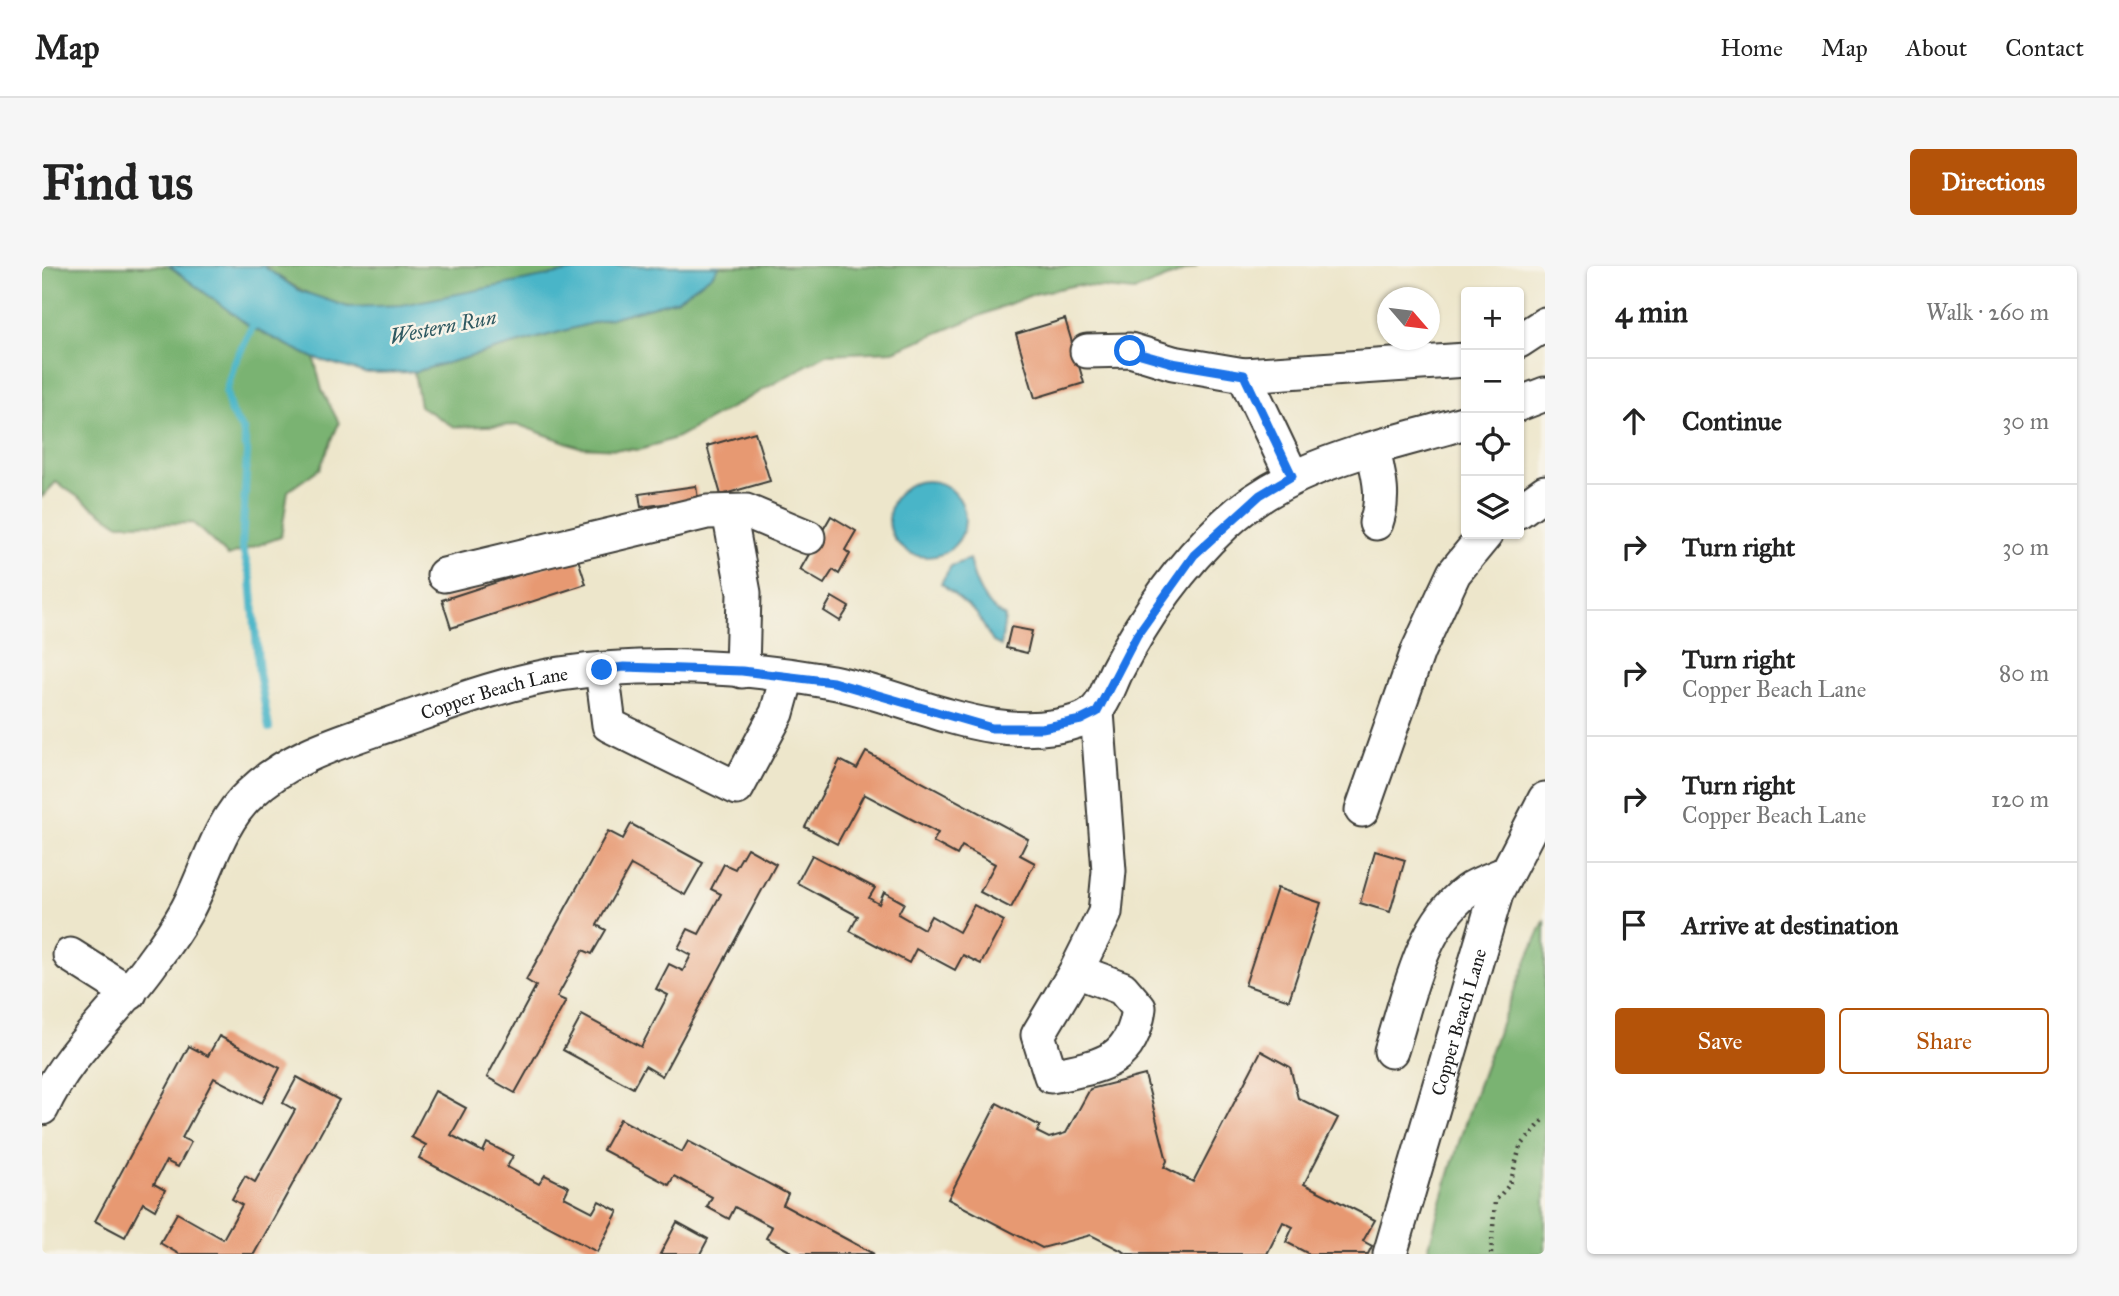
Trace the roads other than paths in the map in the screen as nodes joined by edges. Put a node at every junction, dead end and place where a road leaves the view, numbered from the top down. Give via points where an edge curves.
1 (1545, 324) edge
2 (1524, 338) edge
3 (1087, 351) dead end
4 (1461, 360) edge
5 (1244, 375) junction
6 (1461, 424) edge
7 (1373, 450) junction
8 (1292, 476) junction
9 (1545, 492) edge
10 (1524, 507) edge
11 (729, 512) junction
12 (1376, 523) dead end
13 (808, 537) dead end
14 (1482, 539) edge
15 (444, 575) dead end
16 (602, 670) junction
17 (742, 671) junction
18 (787, 677) junction
19 (1097, 712) junction
20 (1545, 799) edge
21 (1362, 810) dead end
22 (1506, 873) junction
23 (70, 955) dead end
24 (1076, 971) dead end
25 (130, 993) junction
26 (1391, 1051) dead end
27 (42, 1108) edge
28 (1390, 1254) edge

1 - 2 street
3 - 5 street via 1130,351
4 - 5 street
5 - 8 street
6 - 7 street
7 - 8 street
7 - 12 street via 1382,485
8 - 19 street via 1260,495 1194,555 1137,635
9 - 10 street
11 - 13 street via 746,511
11 - 15 street via 707,512
11 - 17 street via 744,593
14 - 21 street via 1454,573 1418,651
16 - 17 street, Copper Beach Lane
16 - 18 street via 609,725 737,788 777,713
16 - 25 street, Copper Beach Lane via 483,692 321,748 275,772 245,798 220,837 187,911
17 - 18 street, Copper Beach Lane
18 - 19 street, Copper Beach Lane via 833,682 992,728 1042,728
19 - 24 street via 1109,871 1105,913
20 - 22 street, Copper Beach Lane
22 - 26 street via 1467,891 1444,915 1424,950
22 - 28 street, Copper Beach Lane via 1405,1192
23 - 25 street
25 - 27 street, Copper Beach Lane via 86,1038 57,1077

